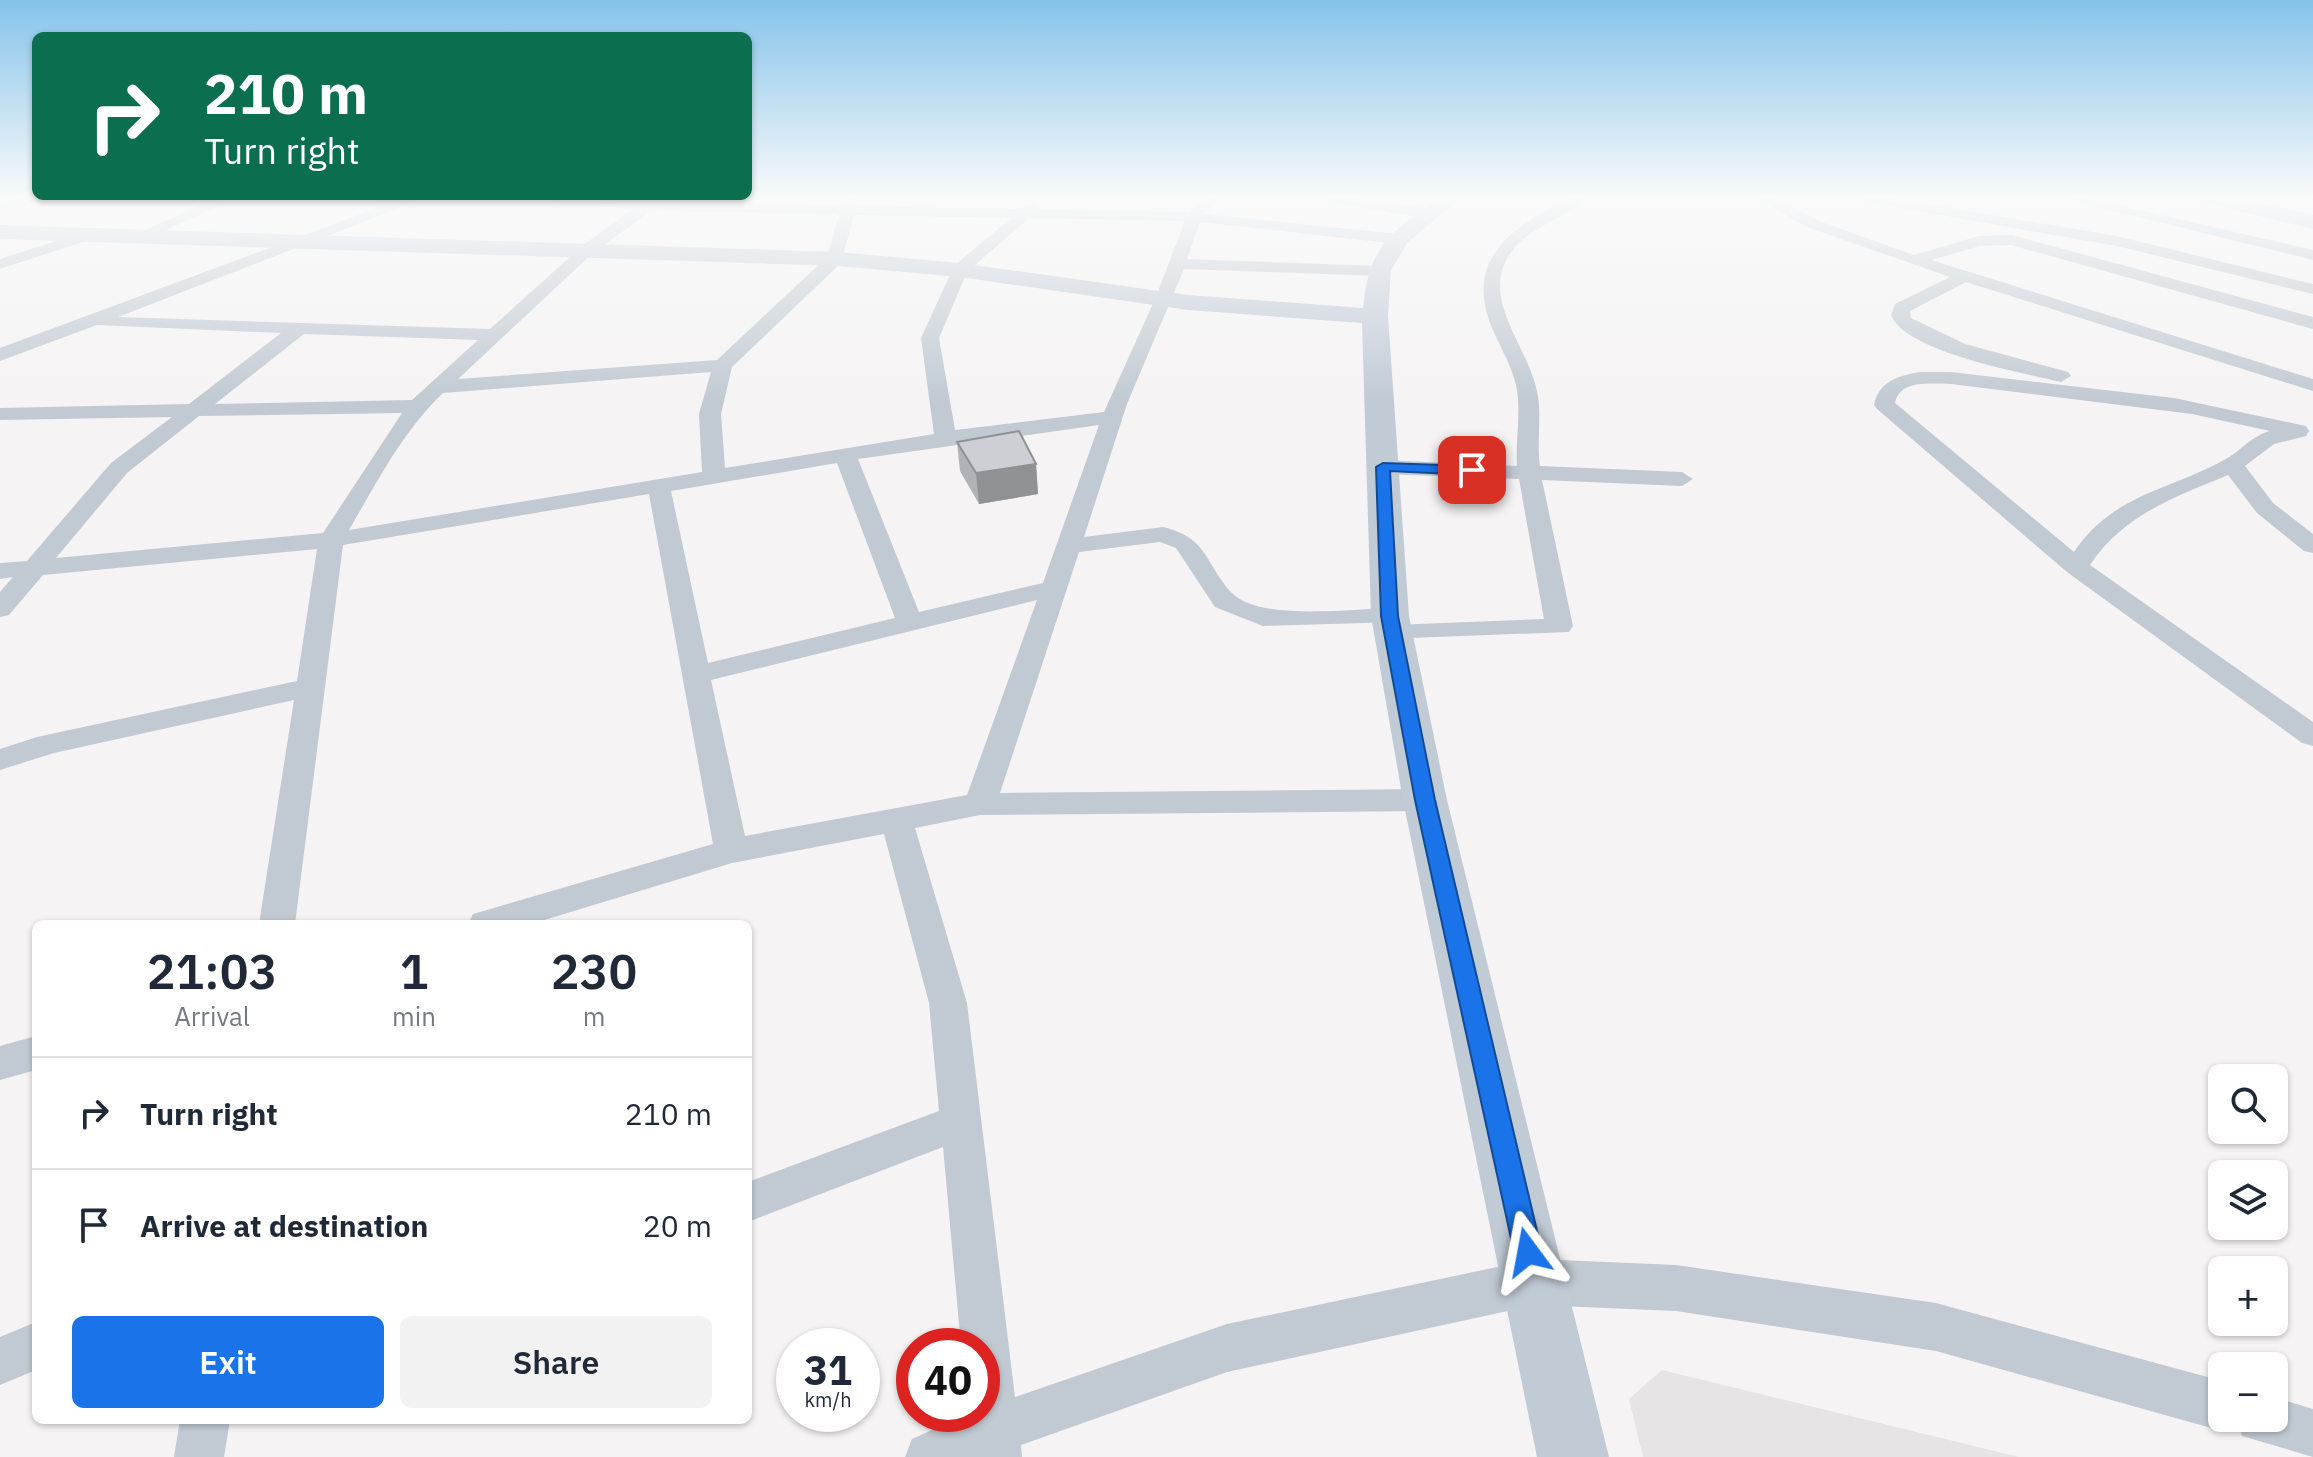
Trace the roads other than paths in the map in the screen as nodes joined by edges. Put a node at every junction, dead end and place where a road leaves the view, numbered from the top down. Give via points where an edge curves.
1 (238, 266) edge
2 (569, 266) edge
3 (828, 266) edge
4 (914, 266) edge
5 (965, 266) edge
6 (1176, 266) edge
7 (1398, 266) edge
8 (1495, 266) edge
9 (1933, 266) edge
10 (2106, 266) edge
11 (2219, 266) edge
12 (960, 270) junction
13 (1965, 276) junction
14 (2313, 289) edge
15 (1164, 299) junction
16 (1375, 316) junction
17 (87, 322) junction
18 (2313, 323) edge
19 (300, 328) junction
20 (494, 335) junction
21 (0, 355) edge
22 (723, 365) junction
23 (2313, 385) edge
24 (437, 387) junction
25 (417, 406) junction
26 (2192, 408) junction
27 (192, 410) junction
28 (10, 414) edge
29 (1113, 417) junction
30 (0, 426) edge
31 (2306, 431) edge
32 (946, 439) junction
33 (846, 456) junction
34 (2232, 465) junction
35 (1383, 467) junction
36 (1530, 473) junction
37 (714, 478) junction
38 (1682, 479) dead end
39 (659, 488) junction
40 (331, 540) junction
41 (2311, 544) edge
42 (1068, 546) junction
43 (2076, 567) junction
44 (35, 568) junction
45 (0, 571) edge
46 (1053, 588) junction
47 (0, 609) edge
48 (910, 623) junction
49 (1391, 625) junction
50 (696, 675) junction
51 (311, 687) junction
52 (2313, 736) edge
53 (0, 760) edge
54 (1425, 800) junction
55 (980, 804) junction
56 (896, 817) junction
57 (731, 851) junction
58 (278, 920) edge
59 (499, 920) edge
60 (32, 1054) edge
61 (0, 1063) edge
62 (960, 1122) junction
63 (752, 1200) edge
64 (1535, 1282) junction
65 (32, 1348) edge
66 (0, 1361) edge
67 (2208, 1402) edge
68 (204, 1424) edge
69 (2288, 1426) edge
70 (2313, 1434) edge
71 (995, 1444) edge
72 (199, 1457) edge
73 (930, 1457) edge
74 (1573, 1457) edge

1 - 17 street
2 - 20 street
3 - 22 street
4 - 12 street
5 - 12 street
6 - 15 street
7 - 16 street
8 - 36 street via 1490,288 1526,387
9 - 13 street
10 - 18 street
11 - 14 street
12 - 15 street
12 - 32 street via 930,338
13 - 23 street
13 - 26 street via 1901,308 1904,323 1940,341
15 - 16 street
15 - 29 street
16 - 35 street
17 - 19 street
17 - 21 street
19 - 20 street
19 - 27 street
20 - 24 street
22 - 24 street
22 - 37 street via 710,414
24 - 25 street
25 - 27 street
25 - 40 street
26 - 31 street
26 - 43 street via 1951,378 1916,378 1884,395 1884,405
27 - 28 street
27 - 44 street via 96,491
28 - 30 street
29 - 32 street
29 - 42 street
31 - 34 street via 2266,439
32 - 33 street
33 - 37 street
33 - 48 street
34 - 41 street via 2265,508
34 - 43 street via 2127,511 2090,541
35 - 36 street
35 - 49 street
36 - 38 street
36 - 49 street via 1559,626
37 - 39 street
39 - 40 street
39 - 50 street
40 - 44 street
40 - 51 street
42 - 46 street
42 - 49 street via 1163,534 1185,543 1224,601 1263,618
43 - 52 street
44 - 45 street
44 - 47 street
46 - 48 street
46 - 55 street
48 - 50 street
49 - 54 street
50 - 57 street
51 - 53 street via 48,744
51 - 58 street
54 - 55 street
54 - 64 street
55 - 56 street
56 - 57 street
56 - 62 street via 948,1003
57 - 59 street
60 - 61 street
62 - 63 street
62 - 71 street
64 - 67 street via 1676,1288 1936,1327
64 - 71 street via 1227,1348
64 - 74 street
65 - 66 street
68 - 72 street
69 - 70 street
71 - 73 street

